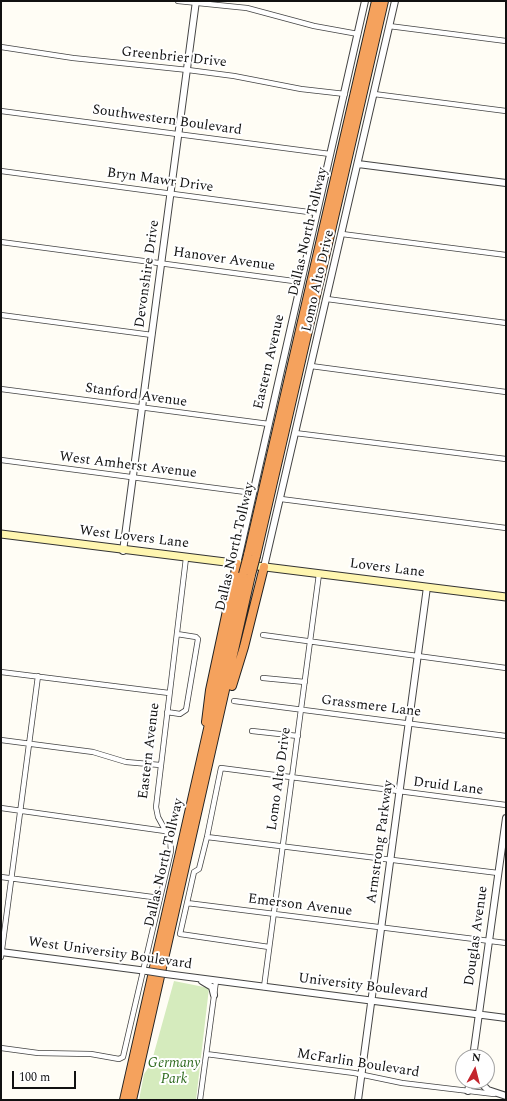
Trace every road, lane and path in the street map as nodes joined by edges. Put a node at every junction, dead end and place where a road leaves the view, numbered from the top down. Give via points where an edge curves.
1 (178, 1) edge
2 (196, 1) edge
3 (365, 1) edge
4 (376, 1) edge
5 (384, 1) edge
6 (395, 1) edge
7 (389, 26) junction
8 (358, 34) junction
9 (506, 41) edge
10 (1, 47) edge
11 (188, 70) junction
12 (345, 94) junction
13 (374, 94) junction
14 (1, 111) edge
15 (506, 111) edge
16 (179, 135) junction
17 (330, 154) junction
18 (358, 164) junction
19 (1, 171) edge
20 (506, 183) edge
21 (170, 194) junction
22 (316, 213) junction
23 (342, 234) junction
24 (1, 242) edge
25 (506, 255) edge
26 (161, 263) junction
27 (301, 282) junction
28 (327, 300) junction
29 (1, 315) edge
30 (506, 323) edge
31 (152, 335) junction
32 (311, 366) junction
33 (1, 389) edge
34 (506, 392) edge
35 (141, 407) junction
36 (269, 424) junction
37 (295, 433) junction
38 (506, 459) edge
39 (1, 460) edge
40 (132, 478) junction
41 (252, 493) junction
42 (281, 499) junction
43 (506, 528) edge
44 (1, 534) edge
45 (123, 551) junction
46 (252, 555) junction
47 (186, 558) junction
48 (237, 564) junction
49 (264, 566) junction
50 (247, 574) junction
51 (319, 574) junction
52 (427, 587) junction
53 (506, 597) edge
54 (177, 634) junction
55 (263, 635) dead end
56 (310, 642) junction
57 (417, 655) junction
58 (506, 668) edge
59 (1, 672) edge
60 (38, 676) junction
61 (263, 678) dead end
62 (305, 682) junction
63 (169, 693) junction
64 (234, 701) dead end
65 (223, 703) junction
66 (301, 709) junction
67 (167, 712) junction
68 (409, 723) junction
69 (252, 731) dead end
70 (298, 736) junction
71 (506, 736) edge
72 (206, 739) junction
73 (1, 740) edge
74 (29, 743) junction
75 (160, 765) junction
76 (293, 778) junction
77 (400, 792) junction
78 (506, 805) edge
79 (1, 808) edge
80 (20, 810) junction
81 (506, 818) edge
82 (165, 831) junction
83 (207, 837) junction
84 (283, 845) junction
85 (391, 859) junction
86 (498, 873) junction
87 (1, 877) edge
88 (11, 878) junction
89 (160, 898) junction
90 (186, 903) junction
91 (275, 914) junction
92 (382, 927) junction
93 (489, 941) junction
94 (506, 944) edge
95 (269, 948) junction
96 (1, 954) edge
97 (145, 971) junction
98 (197, 978) junction
99 (216, 981) junction
100 (264, 987) junction
101 (214, 995) junction
102 (371, 1000) junction
103 (478, 1015) junction
104 (506, 1018) edge
105 (1, 1048) edge
106 (474, 1049) edge
107 (206, 1054) junction
108 (362, 1074) junction
109 (487, 1089) edge
110 (468, 1091) joint
111 (506, 1096) edge
112 (124, 1100) edge
113 (132, 1100) edge
114 (200, 1100) edge
115 (358, 1100) edge

1 - 2 street
2 - 8 street via 247,8 314,26
2 - 11 street, Devonshire Drive
3 - 8 street, Eastern Avenue
4 - 46 highway, Dallas North Tollway
5 - 46 highway, Dallas North Tollway
6 - 7 street, Lomo Alto Drive
7 - 9 street
7 - 13 street, Lomo Alto Drive
8 - 12 street, Eastern Avenue
10 - 11 street, Greenbrier Drive via 73,58
11 - 12 street, Greenbrier Drive
11 - 16 street, Devonshire Drive
12 - 17 street, Eastern Avenue
13 - 15 street
13 - 18 street, Lomo Alto Drive
14 - 16 street, Southwestern Boulevard
16 - 17 street, Southwestern Boulevard
16 - 21 street, Devonshire Drive
17 - 22 street, Eastern Avenue
18 - 20 street
18 - 23 street, Lomo Alto Drive
19 - 21 street, Bryn Mawr Drive
21 - 22 street, Bryn Mawr Drive
21 - 26 street, Devonshire Drive
22 - 27 street, Eastern Avenue
23 - 25 street
23 - 28 street, Lomo Alto Drive
24 - 26 street, Hanover Avenue
26 - 27 street, Hanover Avenue
26 - 31 street, Devonshire Drive
27 - 36 street, Eastern Avenue
28 - 30 street
28 - 32 street, Lomo Alto Drive
29 - 31 street
31 - 35 street, Devonshire Drive
32 - 34 street
32 - 37 street, Lomo Alto Drive
33 - 35 street, Stanford Avenue
35 - 36 street, Stanford Avenue
35 - 40 street, Devonshire Drive
36 - 41 street, Eastern Avenue
37 - 38 street
37 - 42 street, Lomo Alto Drive
39 - 40 street, West Amherst Avenue
40 - 41 street, West Amherst Avenue
40 - 45 street, Devonshire Drive
41 - 48 street, Eastern Avenue
42 - 43 street
42 - 49 street, Lomo Alto Drive
44 - 45 main road, West Lovers Lane
45 - 47 main road, West Lovers Lane
46 - 50 highway, Dallas North Tollway, bridge
47 - 48 main road, West Lovers Lane
47 - 54 street, Eastern Avenue
48 - 49 main road, West Lovers Lane
48 - 72 highway via 210,690
49 - 51 main road, Lovers Lane
49 - 65 highway via 244,647 232,686
50 - 65 highway, Dallas North Tollway
50 - 72 highway, Dallas North Tollway
51 - 52 main road, Lovers Lane
51 - 56 street, Lomo Alto Drive
52 - 53 main road, Lovers Lane
52 - 57 street, Armstrong Parkway
54 - 63 street, Eastern Avenue
54 - 67 street via 196,637 198,640 186,710 180,714
55 - 56 street
56 - 57 street
56 - 62 street, Lomo Alto Drive
57 - 58 street
57 - 68 street, Armstrong Parkway
59 - 60 street
60 - 63 street
60 - 74 street
61 - 62 street
62 - 66 street, Lomo Alto Drive
63 - 67 street, Eastern Avenue
64 - 66 street, Grassmere Lane
65 - 113 highway, Dallas North Tollway
66 - 68 street, Grassmere Lane
66 - 70 street, Lomo Alto Drive
67 - 75 street, Eastern Avenue
68 - 71 street, Grassmere Lane
68 - 77 street, Armstrong Parkway
69 - 70 street
70 - 76 street, Lomo Alto Drive
72 - 112 highway, Dallas North Tollway
73 - 74 street
74 - 75 street via 93,752 126,762
74 - 80 street
75 - 82 street, Eastern Avenue via 156,811
76 - 77 street, Druid Lane
76 - 83 street, Druid Lane via 221,768
76 - 84 street, Lomo Alto Drive
77 - 78 street, Druid Lane
77 - 85 street, Armstrong Parkway
79 - 80 street
80 - 82 street
80 - 88 street
81 - 86 street, Douglas Avenue
82 - 89 street, Eastern Avenue via 170,839 171,851
83 - 84 street
83 - 90 street via 199,870 194,872
84 - 85 street
84 - 91 street, Lomo Alto Drive
85 - 86 street
85 - 92 street, Armstrong Parkway
86 - 93 street, Douglas Avenue
87 - 88 street
88 - 89 street
88 - 96 street
89 - 97 street, Eastern Avenue
90 - 91 street, Emerson Avenue
90 - 95 street via 180,932 182,936
91 - 92 street, Emerson Avenue
91 - 95 street, Lomo Alto Drive
92 - 93 street, Emerson Avenue
92 - 102 street, Armstrong Parkway
93 - 94 street, Emerson Avenue
93 - 103 street, Douglas Avenue
95 - 100 street, Lomo Alto Drive
96 - 97 street, West University Boulevard
97 - 98 street, West University Boulevard, bridge
97 - 105 street, Eastern Avenue via 122,1059 91,1054 38,1053
98 - 99 street, West University Boulevard
98 - 101 street via 212,987
99 - 100 street, University Boulevard
99 - 101 street
100 - 102 street, University Boulevard
101 - 107 street
102 - 103 street, University Boulevard
102 - 108 street, Armstrong Parkway
103 - 104 street, University Boulevard
103 - 106 street, Douglas Avenue
107 - 108 street, McFarlin Boulevard
107 - 114 street
108 - 110 street, McFarlin Boulevard via 402,1083
108 - 115 street, Armstrong Parkway
109 - 111 street
110 - 111 street, McFarlin Boulevard

